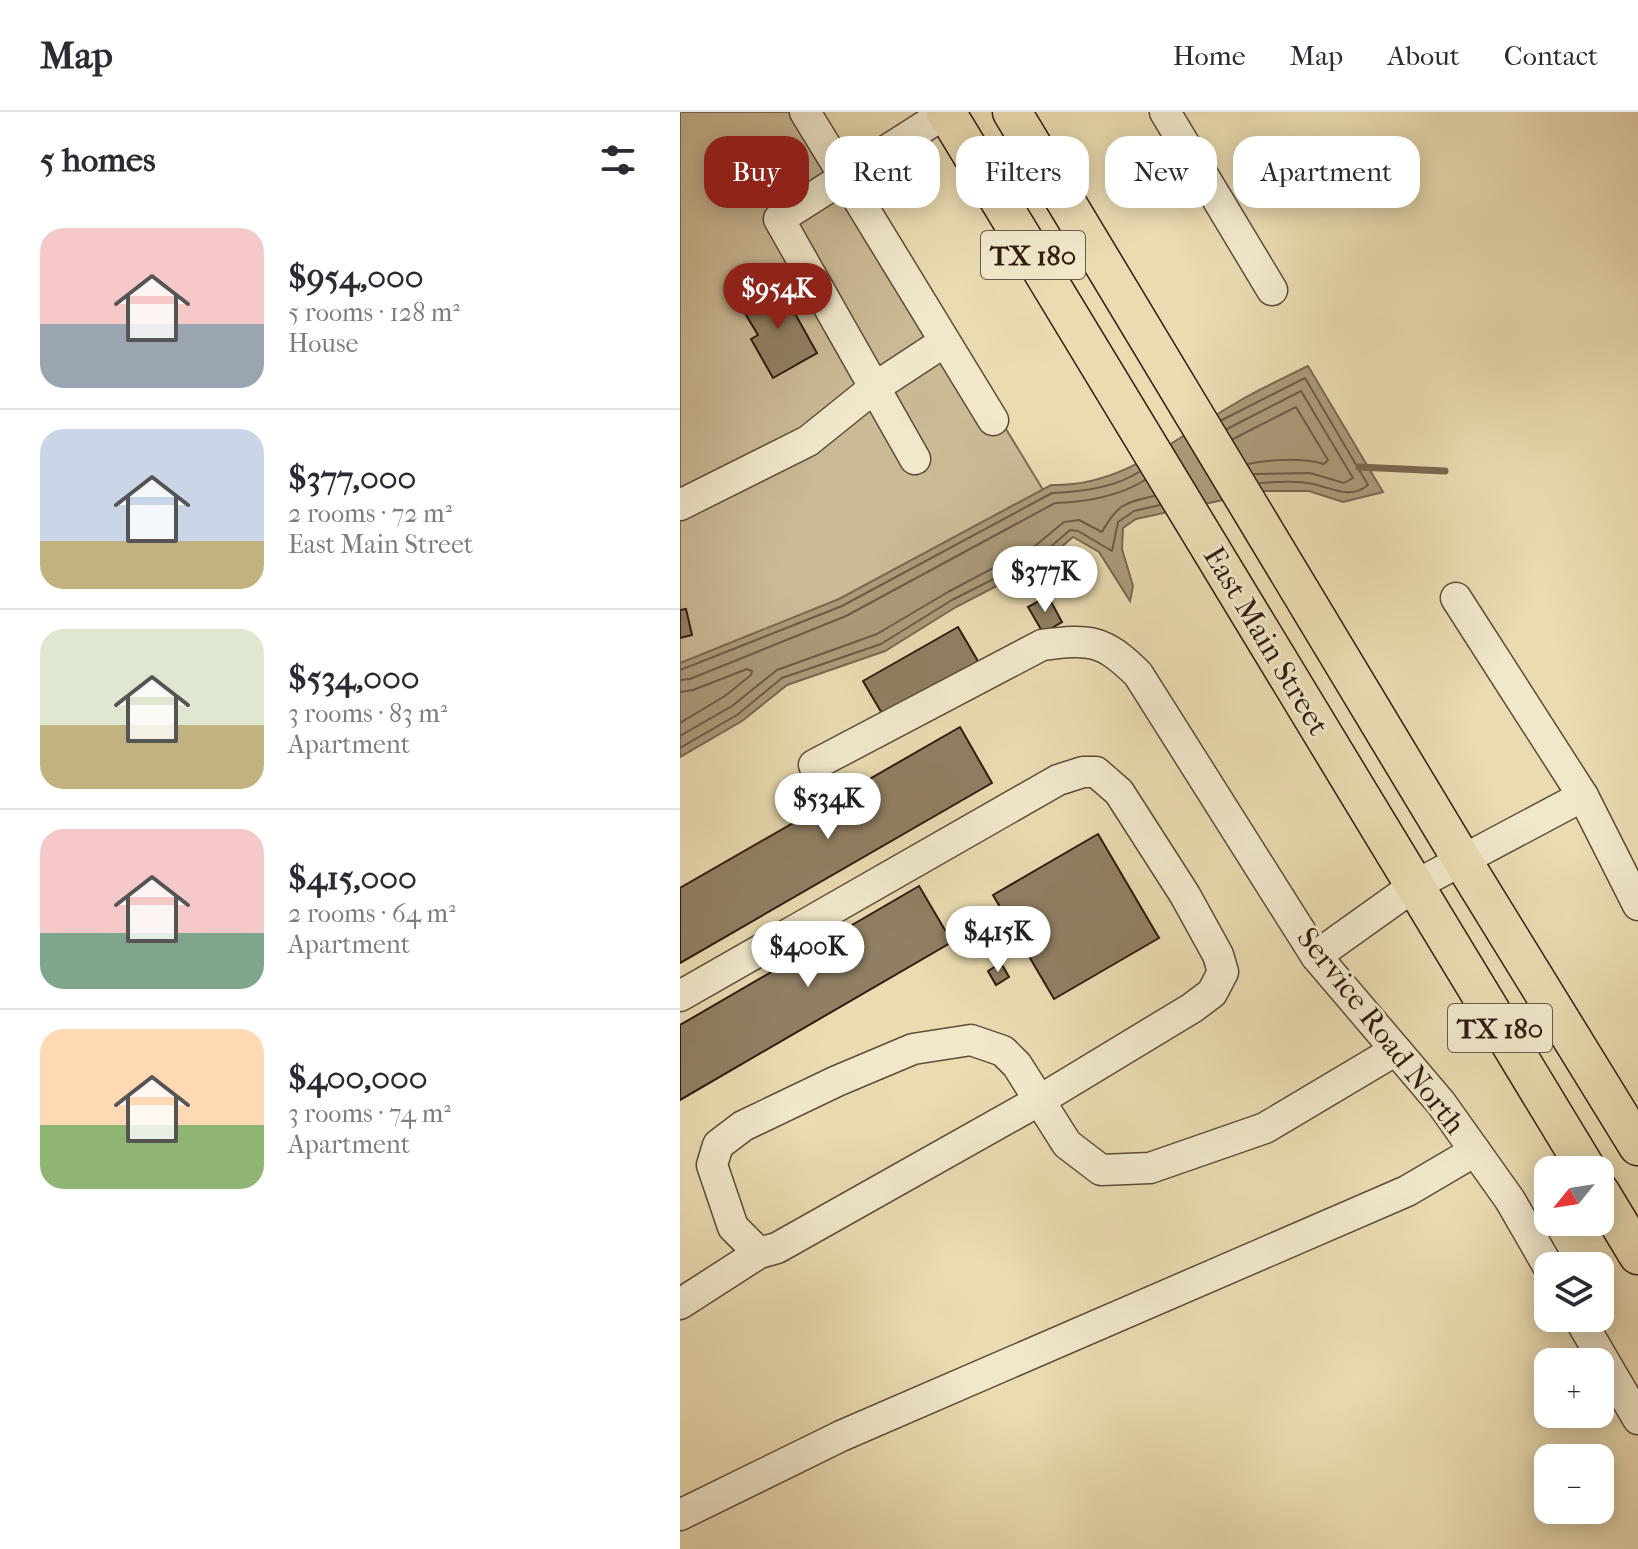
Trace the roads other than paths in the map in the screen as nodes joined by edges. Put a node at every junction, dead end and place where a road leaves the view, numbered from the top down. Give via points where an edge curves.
1 (805, 112) edge
2 (946, 112) edge
3 (1012, 112) edge
4 (1165, 112) edge
5 (908, 136) edge
6 (825, 145) edge
7 (825, 189) edge
8 (863, 208) edge
9 (1272, 290) dead end
10 (944, 342) junction
11 (874, 388) junction
12 (993, 420) dead end
13 (915, 459) dead end
14 (680, 505) edge
15 (1456, 598) dead end
16 (814, 765) dead end
17 (1583, 796) junction
18 (1462, 860) junction
19 (1414, 886) junction
20 (1638, 905) edge
21 (1316, 956) junction
22 (680, 996) edge
23 (1396, 1050) junction
24 (1040, 1100) junction
25 (1638, 1146) edge
26 (1475, 1151) junction
27 (1578, 1156) edge
28 (1614, 1215) edge
29 (1540, 1252) edge
30 (759, 1253) junction
31 (1638, 1255) edge
32 (680, 1304) edge
33 (1587, 1332) edge
34 (1638, 1419) edge
35 (680, 1515) edge

1 - 6 lane
2 - 5 lane
2 - 19 main road, East Main Street / TX 180
3 - 18 main road, East Main Street / TX 180
4 - 9 lane
7 - 11 lane via 779,219
8 - 10 lane
10 - 11 lane
10 - 12 lane
11 - 13 lane
11 - 14 lane via 808,441
15 - 17 lane
16 - 21 lane, Service Road North via 1042,645 1098,643 1138,674
17 - 18 lane
17 - 20 lane
18 - 19 lane
18 - 25 main road, East Main Street / TX 180
19 - 21 lane
19 - 27 main road, East Main Street / TX 180
21 - 23 lane, Service Road North
22 - 24 lane via 1058,780 1096,772 1119,792 1177,882 1223,972 1212,993 1192,1008
23 - 24 lane via 1265,1128 1150,1168 1101,1170 1067,1144
23 - 26 lane, Service Road North
24 - 30 lane via 777,1248
24 - 30 lane via 1003,1051 971,1040 913,1049 743,1126 718,1145 712,1165 733,1227
26 - 29 lane, Service Road North
26 - 35 lane via 1407,1191 841,1436
28 - 31 main road
30 - 32 lane
33 - 34 lane

